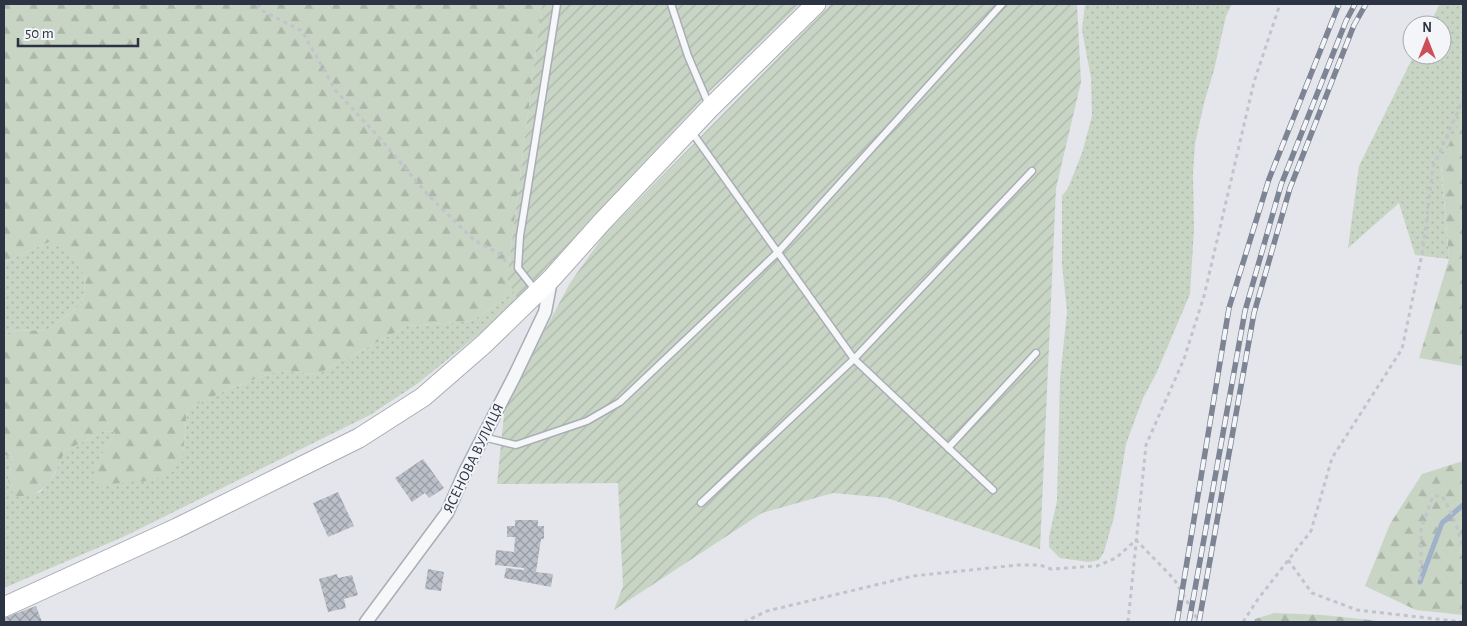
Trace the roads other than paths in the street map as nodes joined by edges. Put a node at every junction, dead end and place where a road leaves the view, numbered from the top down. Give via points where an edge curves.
1 (557, 4) edge
2 (671, 4) edge
3 (816, 4) edge
4 (1002, 4) edge
5 (710, 108) junction
6 (691, 130) junction
7 (1032, 170) dead end
8 (778, 252) junction
9 (552, 278) junction
10 (537, 292) junction
11 (1036, 353) dead end
12 (854, 359) junction
13 (483, 437) junction
14 (948, 448) junction
15 (993, 490) dead end
16 (700, 503) dead end
17 (4, 607) edge
18 (366, 622) edge

1 - 10 lane via 520,236 518,268
2 - 5 lane
3 - 5 street
4 - 8 lane
5 - 6 street
6 - 8 lane
6 - 9 street
7 - 12 lane
8 - 12 lane
8 - 13 lane via 620,402 587,421 516,445
9 - 10 street
9 - 13 street, ЯСЕНОВА ВУЛИЦЯ via 545,312
10 - 17 street via 423,397 359,438 177,528
11 - 14 lane
12 - 14 lane
12 - 16 lane
13 - 18 street, ЯСЕНОВА ВУЛИЦЯ via 447,513
14 - 15 lane

